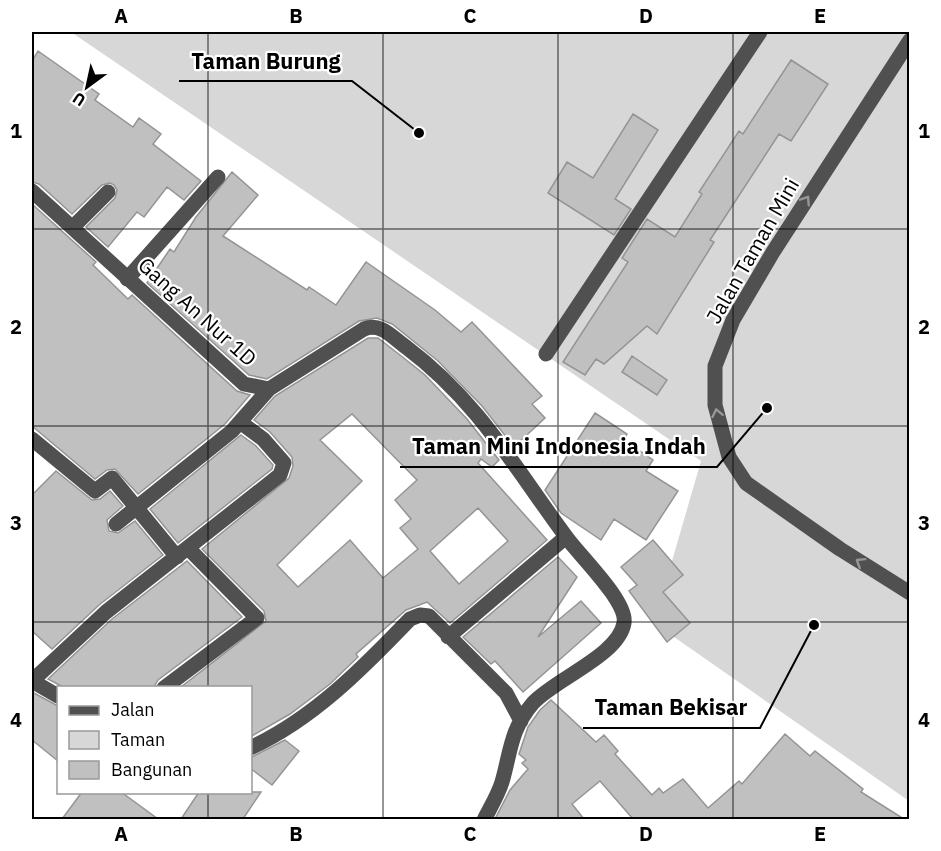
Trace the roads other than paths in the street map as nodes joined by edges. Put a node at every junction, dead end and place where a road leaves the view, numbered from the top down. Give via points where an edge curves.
1 (760, 32) edge
2 (909, 40) edge
3 (218, 177) dead end
4 (32, 190) edge
5 (108, 192) dead end
6 (73, 227) junction
7 (127, 279) junction
8 (546, 354) dead end
9 (269, 389) junction
10 (240, 422) junction
11 (32, 439) edge
12 (138, 507) junction
13 (116, 524) dead end
14 (566, 537) junction
15 (183, 553) junction
16 (909, 593) edge
17 (448, 637) junction
18 (33, 680) edge
19 (165, 686) edge
20 (57, 695) edge
21 (521, 721) junction
22 (252, 747) edge
23 (484, 819) edge

1 - 8 street
16 -> 2 street, Jalan Taman Mini via 746,483 729,458 715,405 715,366 733,320
3 - 7 street
4 - 6 street, Gang An Nur 1D
5 - 6 street
6 - 7 street, Gang An Nur 1D
7 - 9 street, Gang An Nur 1D via 244,384
9 - 10 street
9 - 14 street, Gang An Nur 1D via 364,329 372,326 384,330 461,394
10 - 12 street
10 - 15 street via 284,463 280,475
11 - 12 street via 95,491 112,478
12 - 13 street
12 - 15 street
14 - 17 street
14 - 21 street via 623,608 624,623 611,645 555,684
15 - 18 street via 106,612
15 - 19 street via 257,618
17 - 21 street via 506,693
17 - 22 street via 429,616 410,619 326,699
18 - 20 street
21 - 23 street via 510,742 501,783

